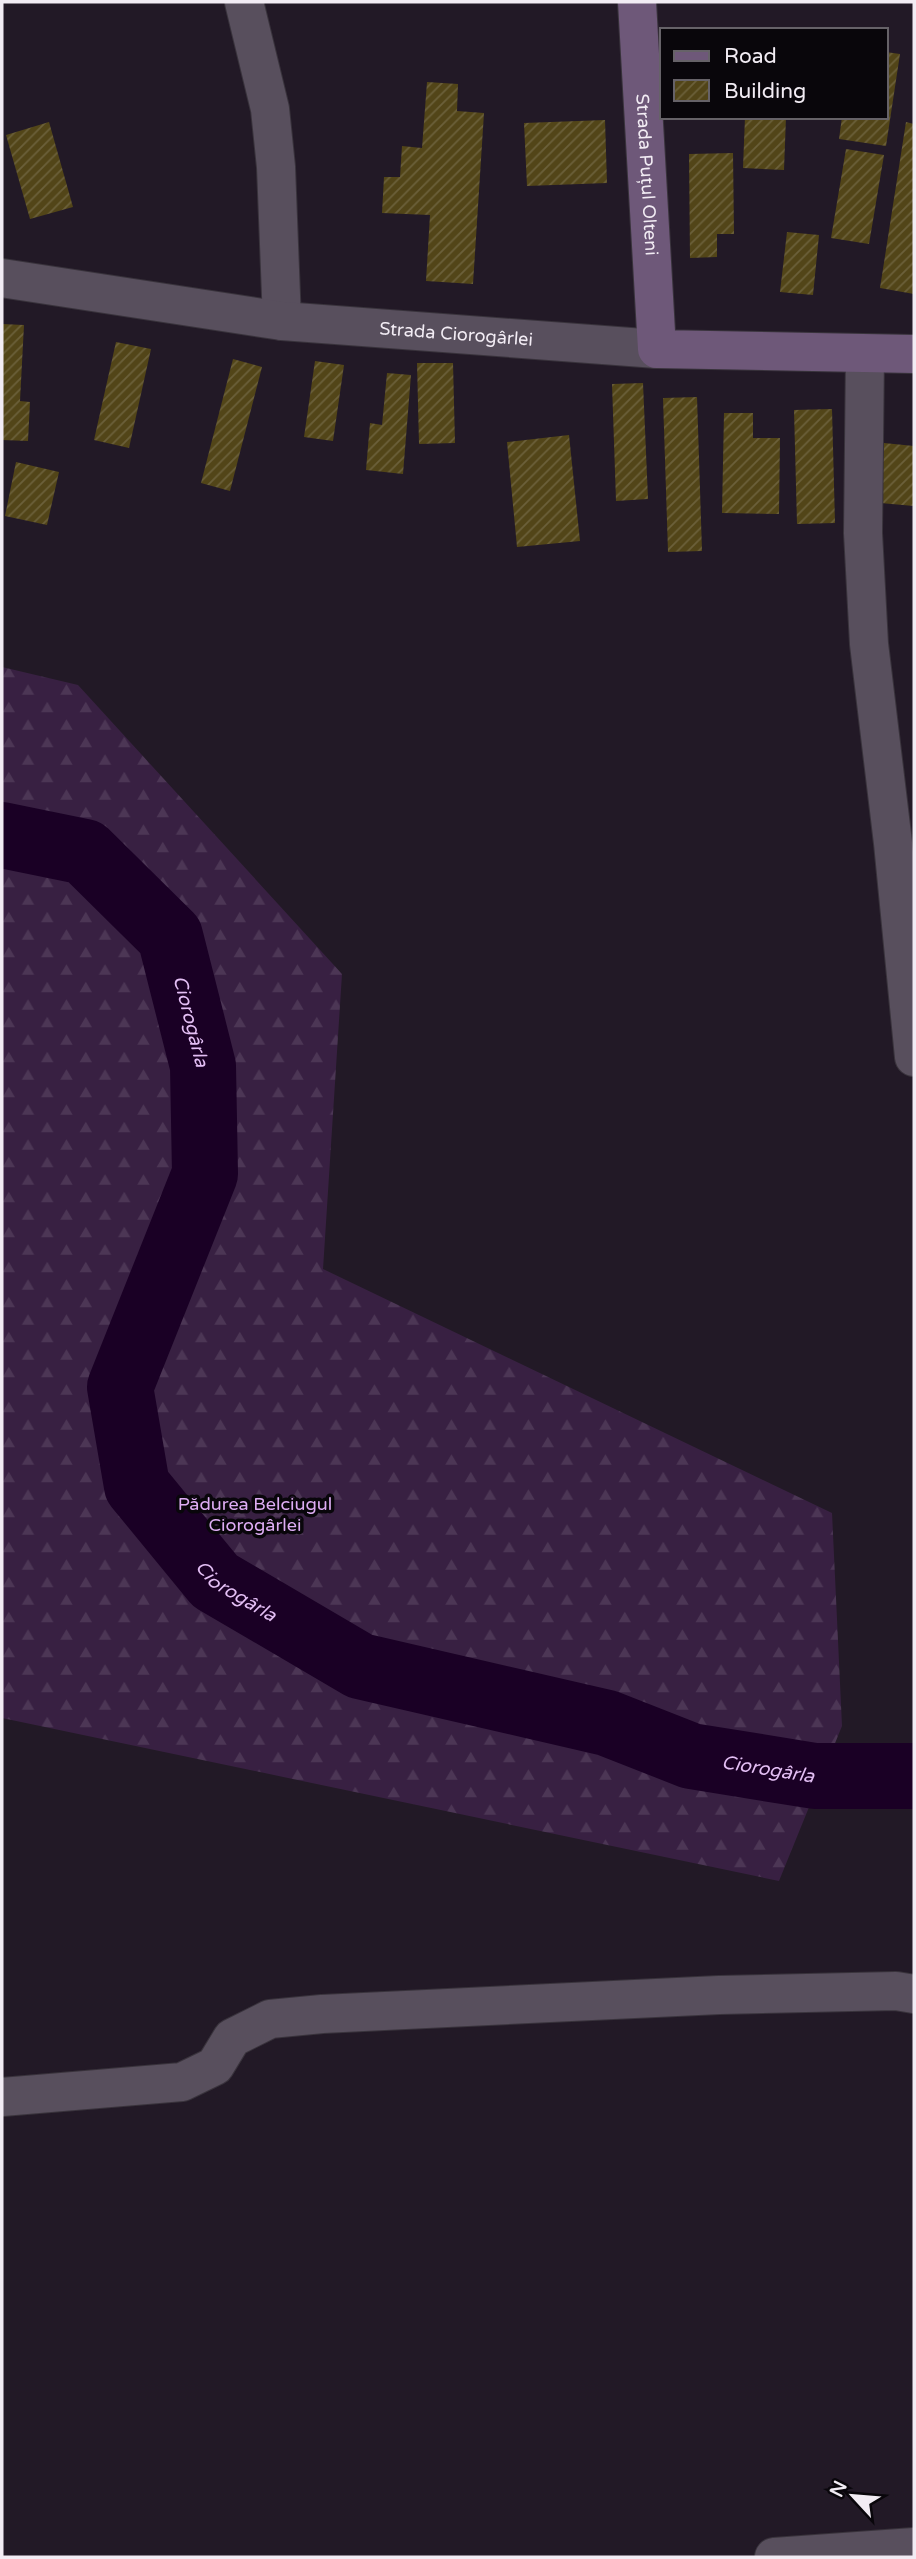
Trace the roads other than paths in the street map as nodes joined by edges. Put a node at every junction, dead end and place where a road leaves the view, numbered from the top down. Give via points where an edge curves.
1 (244, 2) edge
2 (637, 2) edge
3 (2, 278) edge
4 (282, 321) junction
5 (657, 349) junction
6 (865, 354) junction
7 (914, 354) edge
8 (914, 1057) edge
9 (914, 1994) edge
10 (2, 2097) edge
11 (914, 2547) edge
12 (774, 2557) edge

1 - 4 street via 270,109
2 - 5 street, Strada Puțul Olteni
3 - 4 street, Strada Ciorogârlei
4 - 5 street, Strada Ciorogârlei
5 - 6 street, Strada Ciorogârlei
6 - 7 street, Strada Ciorogârlei
6 - 8 street via 863,533 869,644
9 - 10 street via 706,1996 270,2019 232,2038 215,2066 182,2082
11 - 12 street

